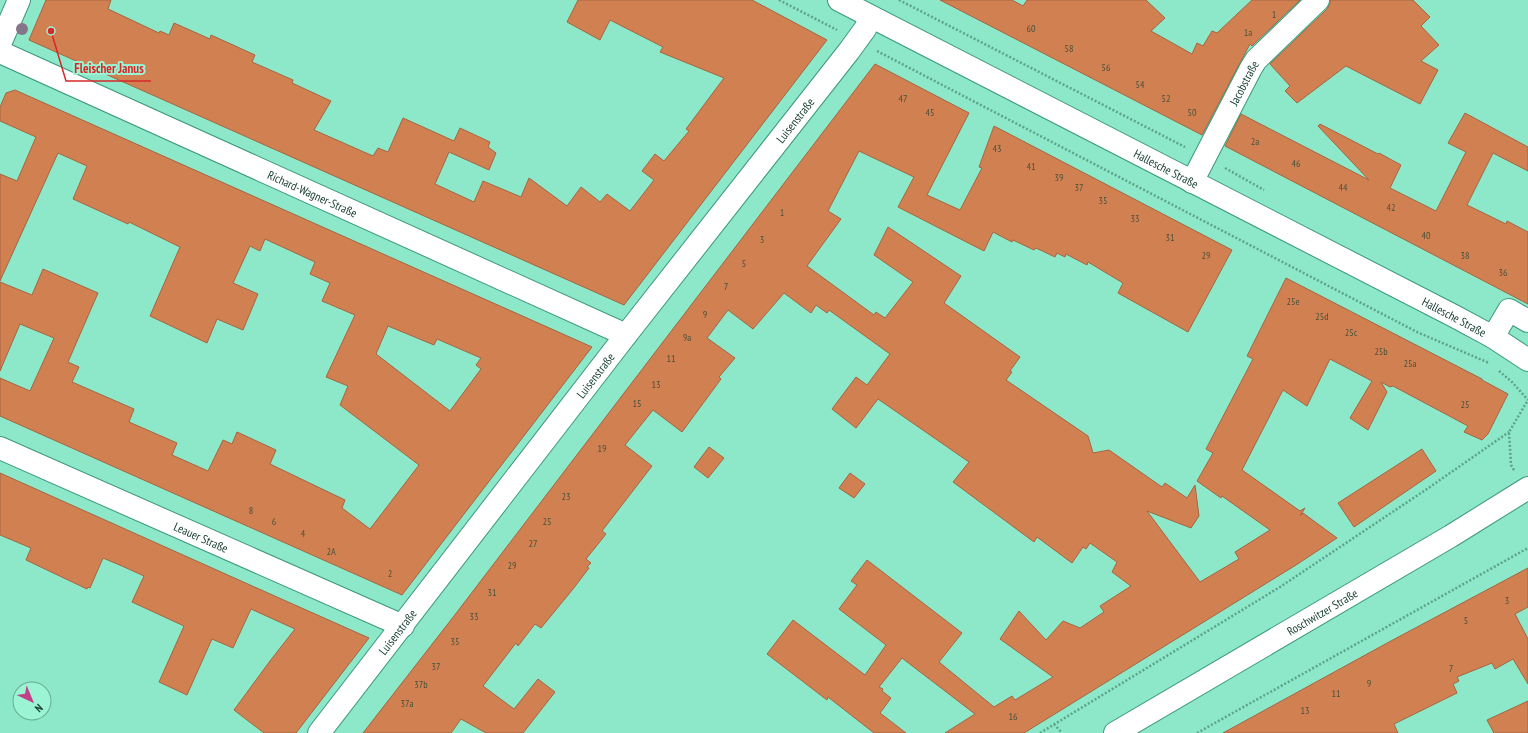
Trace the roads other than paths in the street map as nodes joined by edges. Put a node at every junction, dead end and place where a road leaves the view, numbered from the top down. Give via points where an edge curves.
1 (19, 0) edge
2 (1318, 0) edge
3 (846, 2) edge
4 (871, 17) junction
5 (0, 44) edge
6 (0, 52) edge
7 (1192, 182) junction
8 (1528, 320) edge
9 (626, 335) junction
10 (1493, 337) junction
11 (1528, 360) edge
12 (0, 448) edge
13 (1527, 488) edge
14 (402, 626) junction
15 (319, 733) edge
16 (1115, 733) edge

1 - 5 street
2 - 7 street, Jacobstraße via 1254,64
3 - 4 street, Hallesche Straße
4 - 7 street, Hallesche Straße
4 - 9 street, Luisenstraße via 857,41
6 - 9 street, Richard-Wagner-Straße
7 - 10 street, Hallesche Straße
8 - 10 street, Hallesche Straße via 1509,310
9 - 14 street, Luisenstraße
10 - 11 street, Hallesche Straße
12 - 14 street, Leauer Straße
13 - 16 street, Roschwitzer Straße via 1451,536
14 - 15 street, Luisenstraße

